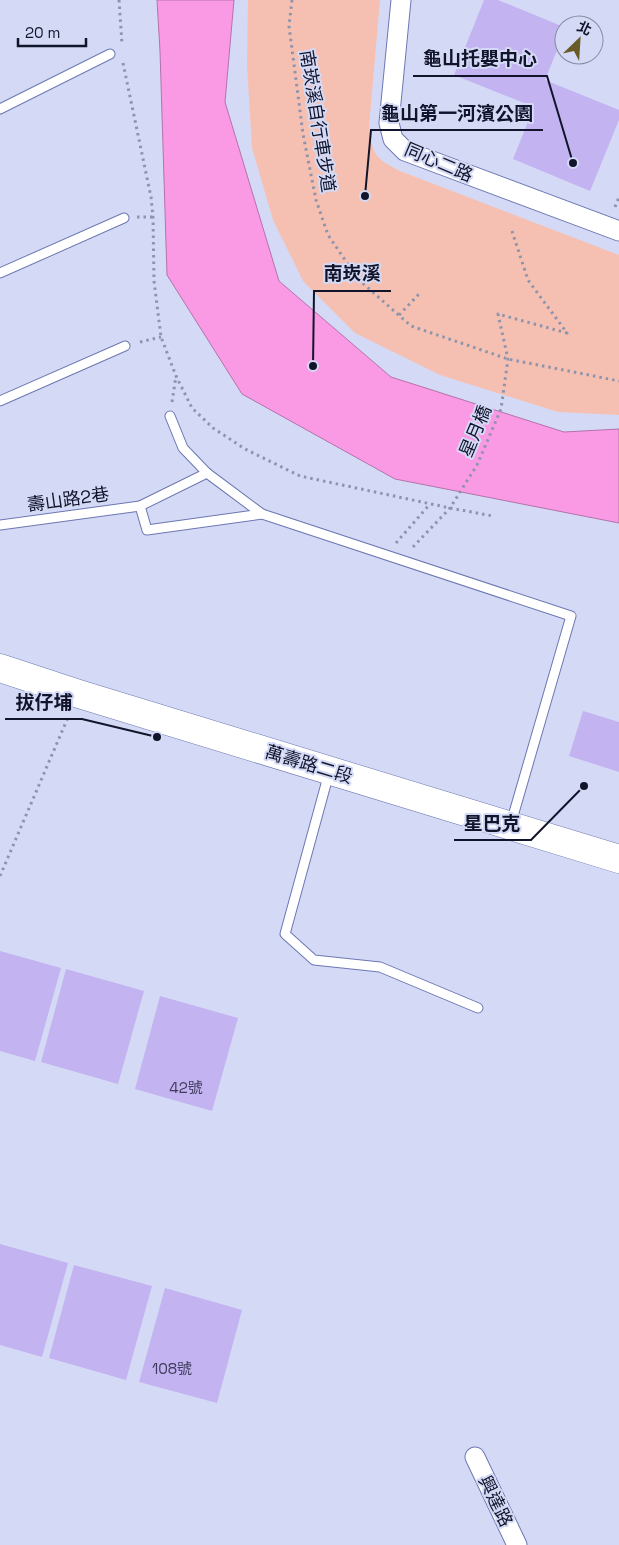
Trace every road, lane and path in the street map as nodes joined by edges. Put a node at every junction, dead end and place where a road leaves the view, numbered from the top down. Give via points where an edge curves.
1 (119, 0) edge
2 (292, 0) edge
3 (401, 0) edge
4 (122, 47) dead end
5 (110, 54) dead end
6 (123, 56) dead end
7 (0, 109) edge
8 (124, 218) dead end
9 (512, 231) dead end
10 (619, 231) edge
11 (0, 273) edge
12 (420, 293) dead end
13 (399, 315) junction
14 (161, 337) junction
15 (125, 346) joint
16 (508, 359) junction
17 (176, 376) junction
18 (619, 381) edge
19 (0, 400) edge
20 (170, 416) joint
21 (207, 473) junction
22 (430, 504) junction
23 (140, 506) junction
24 (450, 508) junction
25 (262, 514) junction
26 (493, 516) dead end
27 (0, 525) edge
28 (392, 547) dead end
29 (400, 560) junction
30 (0, 668) edge
31 (78, 694) junction
32 (330, 771) junction
33 (510, 826) junction
34 (619, 859) edge
35 (0, 876) edge
36 (478, 1008) dead end
37 (475, 1457) dead end
38 (518, 1545) edge

1 - 4 path
2 - 13 path, 南崁溪自行車步道 via 289,26 303,134 319,209 328,235 358,279
3 - 10 street, 同心二路 via 389,122 393,139 405,151
5 - 7 lane
6 - 14 path via 151,197 154,281
8 - 11 lane
9 - 16 path via 528,280 567,333 498,314
12 - 13 path
13 - 16 path, 南崁溪自行車步道 via 411,326
14 - 15 path
14 - 17 path
15 - 19 lane
16 - 18 path, 南崁溪自行車步道
16 - 24 path, 星月橋 via 501,409 476,465
17 - 20 path
17 - 22 path via 192,408 213,428 277,465 300,476
20 - 21 lane via 183,448
21 - 23 lane, 壽山路2巷
21 - 25 lane
22 - 24 path
22 - 28 path
23 - 25 lane via 147,530
23 - 27 lane, 壽山路2巷
24 - 26 path
24 - 29 path, 星月橋
25 - 29 lane
29 - 33 lane via 572,616
30 - 31 main road, 萬壽路二段
31 - 32 main road, 萬壽路二段
31 - 35 path
32 - 33 main road, 萬壽路二段
32 - 36 lane via 285,934 314,960 380,967
33 - 34 main road, 萬壽路二段
37 - 38 street, 興達路

